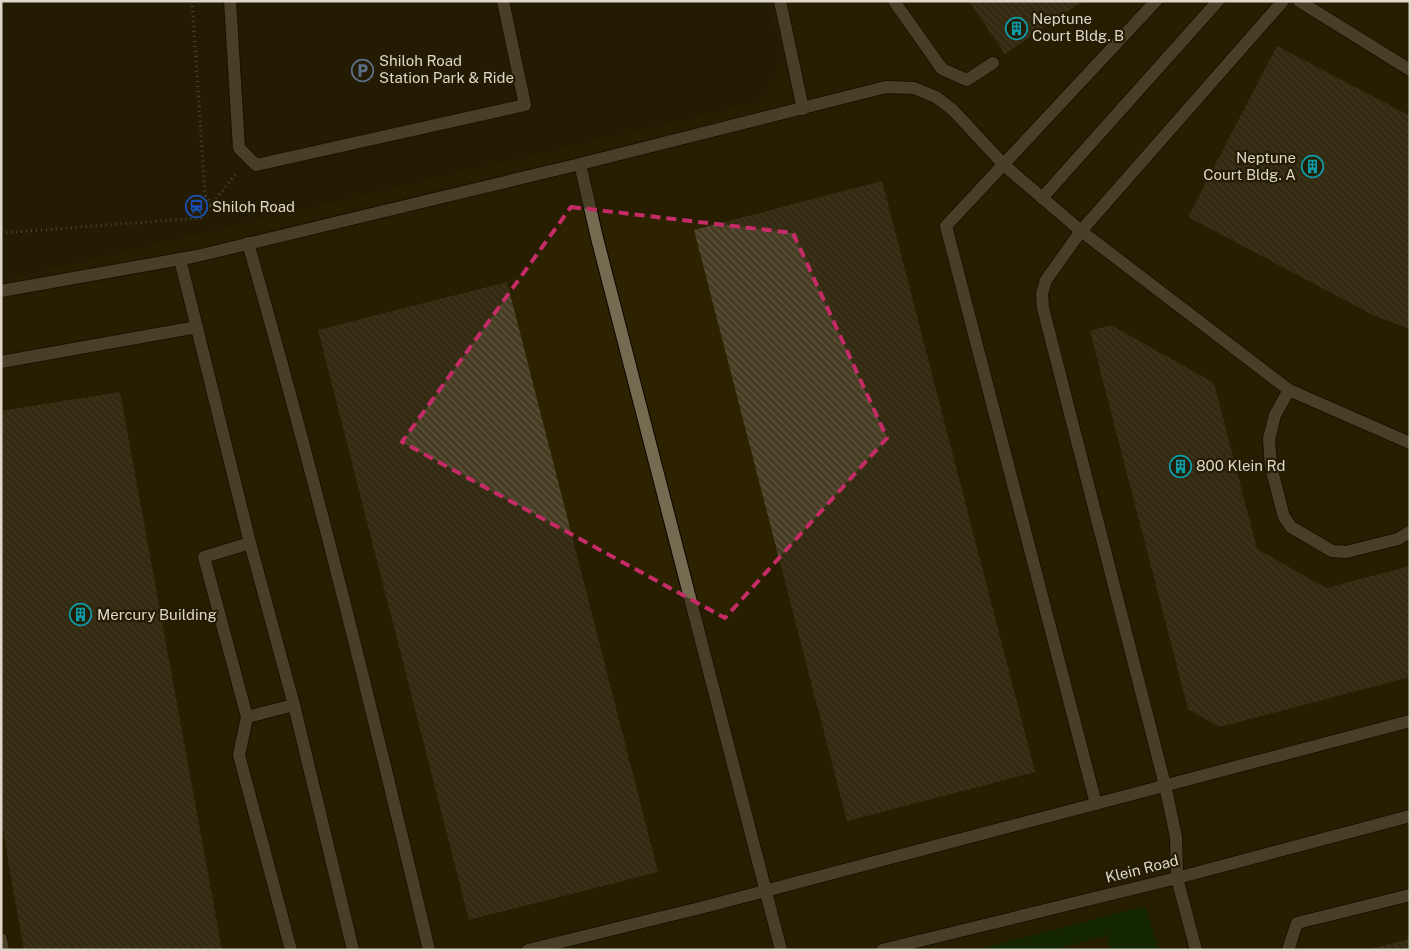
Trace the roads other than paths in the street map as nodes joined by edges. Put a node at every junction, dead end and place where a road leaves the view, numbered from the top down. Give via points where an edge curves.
1 (230, 1) edge
2 (503, 1) edge
3 (780, 1) edge
4 (894, 1) edge
5 (1156, 1) edge
6 (1218, 1) edge
7 (1284, 1) edge
8 (1299, 1) edge
9 (993, 64) dead end
10 (1410, 70) edge
11 (803, 108) junction
12 (580, 164) junction
13 (1004, 165) junction
14 (1042, 198) junction
15 (1081, 231) junction
16 (248, 243) junction
17 (180, 259) junction
18 (1, 291) edge
19 (197, 327) junction
20 (1, 362) edge
21 (1289, 390) junction
22 (1410, 443) edge
23 (1410, 532) edge
24 (250, 543) junction
25 (294, 705) junction
26 (247, 718) junction
27 (1410, 721) edge
28 (1165, 785) junction
29 (1096, 804) junction
30 (1410, 816) edge
31 (1177, 878) junction
32 (767, 891) junction
33 (1410, 895) edge
34 (1, 939) edge
35 (3, 950) edge
36 (291, 950) edge
37 (353, 950) edge
38 (429, 950) edge
39 (528, 950) edge
40 (781, 950) edge
41 (882, 950) edge
42 (1196, 950) edge
43 (1288, 950) edge

1 - 2 street via 240,148 256,165 524,105
3 - 11 street
4 - 9 street via 942,69 967,80
5 - 13 street
6 - 14 street
7 - 15 street
8 - 10 street
11 - 12 street
11 - 13 street via 886,87 914,88 936,97 953,110
12 - 16 street
12 - 32 street
13 - 14 street
13 - 29 street via 946,226
14 - 15 street
15 - 21 street
15 - 28 street via 1046,280 1043,308
16 - 17 street
16 - 38 street via 287,381 388,775
17 - 18 street
17 - 19 street
19 - 20 street
19 - 24 street
21 - 22 street
21 - 23 street via 1275,415 1268,439 1271,467 1284,517 1291,527 1332,551 1346,552 1398,539
24 - 25 street
24 - 26 street via 204,557
25 - 26 street
25 - 37 street
26 - 36 street via 238,755
27 - 28 street
28 - 29 street
28 - 31 street via 1176,837
29 - 32 street
30 - 31 street, Klein Road
31 - 41 street, Klein Road
31 - 42 street
32 - 39 street
32 - 40 street
33 - 43 street via 1297,923
34 - 35 street

